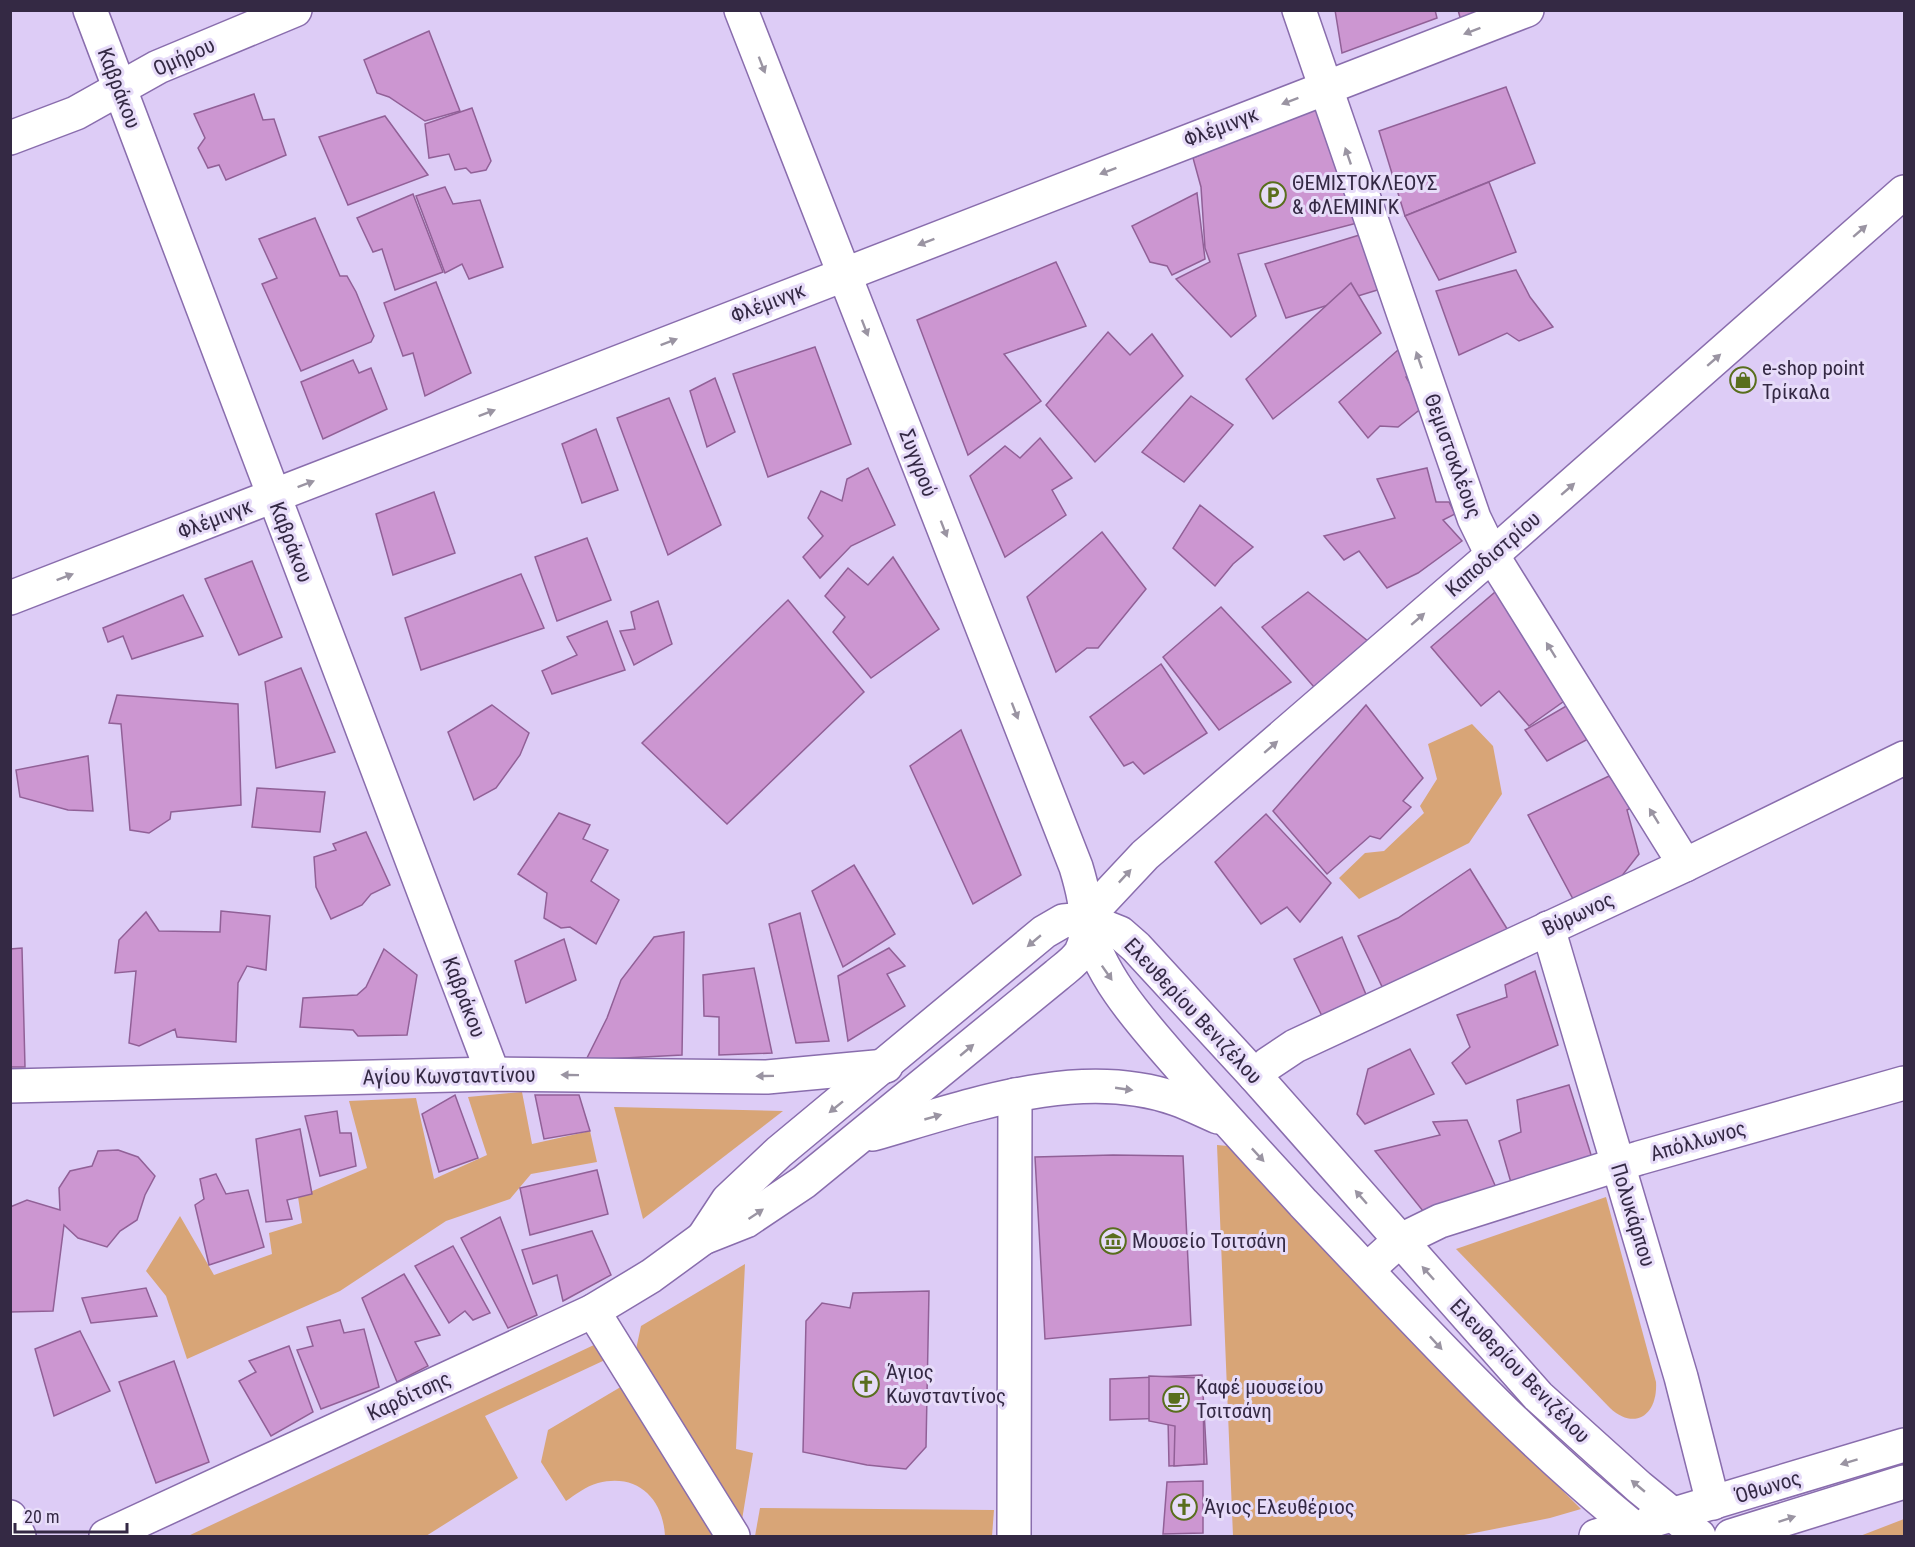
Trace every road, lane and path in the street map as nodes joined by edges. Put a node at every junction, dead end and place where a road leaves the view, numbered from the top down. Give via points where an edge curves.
1 (90, 10) edge
2 (295, 10) edge
3 (741, 10) edge
4 (1299, 10) edge
5 (1527, 10) edge
6 (120, 88) junction
7 (1324, 88) junction
8 (10, 138) edge
9 (1905, 192) edge
10 (844, 273) junction
11 (274, 496) junction
12 (1492, 555) junction
13 (10, 598) edge
14 (1905, 758) edge
15 (1685, 866) junction
16 (1085, 919) junction
17 (1548, 928) junction
18 (886, 1066) junction
19 (493, 1074) junction
20 (1255, 1076) junction
21 (1905, 1083) edge
22 (10, 1086) edge
23 (1015, 1095) junction
24 (1227, 1121) junction
25 (857, 1139) junction
26 (1618, 1165) junction
27 (703, 1238) junction
28 (1400, 1241) junction
29 (1367, 1270) junction
30 (592, 1311) junction
31 (1905, 1445) edge
32 (1905, 1482) edge
33 (1713, 1503) junction
34 (1673, 1516) junction
35 (10, 1517) edge
36 (1637, 1532) edge
37 (19, 1536) edge
38 (106, 1536) edge
39 (733, 1536) edge
40 (1014, 1536) edge
41 (1596, 1536) edge
42 (1699, 1536) edge
43 (1731, 1536) edge

1 - 6 street, Καβράκου
2 - 6 street, Ομήρου
3 -> 10 street, Συγγρού
4 - 7 street, Θεμιστοκλέους
5 -> 7 street, Φλέμινγκ
6 - 8 street, Ομήρου via 76,113
6 - 11 street, Καβράκου
7 -> 10 street, Φλέμινγκ
12 -> 7 street, Θεμιστοκλέους via 1474,518
12 -> 9 street, Καποδιστρίου
11 -> 10 street, Φλέμινγκ
10 -> 16 street, Συγγρού via 1076,867
13 -> 11 street, Φλέμινγκ
11 - 19 street, Καβράκου
15 -> 12 street, Θεμιστοκλέους
16 -> 12 street, Καποδιστρίου via 1145,855
14 - 15 street, Βύρωνος
15 - 17 street, Βύρωνος
16 -> 18 street via 1070,919 1052,926
16 - 20 street, Ελευθερίου Βενιζέλου via 1120,933 1136,947
16 -> 24 street, Ελευθερίου Βενιζέλου via 1107,973 1147,1029
25 -> 16 street via 1071,963 1083,945
17 - 20 street, Βύρωνος via 1295,1046
17 - 26 street, Πολυκάρπου
18 -> 19 street, Αγίου Κωνσταντίνου via 767,1077
18 -> 27 street via 779,1152 728,1200
19 - 22 street, Αγίου Κωνσταντίνου
28 -> 20 street, Ελευθερίου Βενιζέλου
21 - 26 street, Απόλλωνος
23 -> 24 street via 1069,1086 1113,1088 1176,1098
25 -> 23 street
23 - 40 street
24 -> 29 street, Ελευθερίου Βενιζέλου
27 -> 25 street via 746,1221 804,1182
26 - 28 street, Απόλλωνος via 1440,1221
26 - 33 street, Πολυκάρπου via 1681,1377
27 - 30 street, Καρδίτσης via 651,1276
28 - 29 street, Απόλλωνος
34 -> 28 street, Ελευθερίου Βενιζέλου via 1538,1396
29 -> 36 street, Ελευθερίου Βενιζέλου via 1493,1403 1561,1468
30 - 38 street, Καρδίτσης
30 - 39 street
31 -> 33 street, Όθωνος
43 -> 32 street
33 - 34 street, Όθωνος
34 - 36 street, Όθωνος
34 - 42 street, Ελευθερίου Βενιζέλου
35 - 37 street
36 - 41 street, Όθωνος

